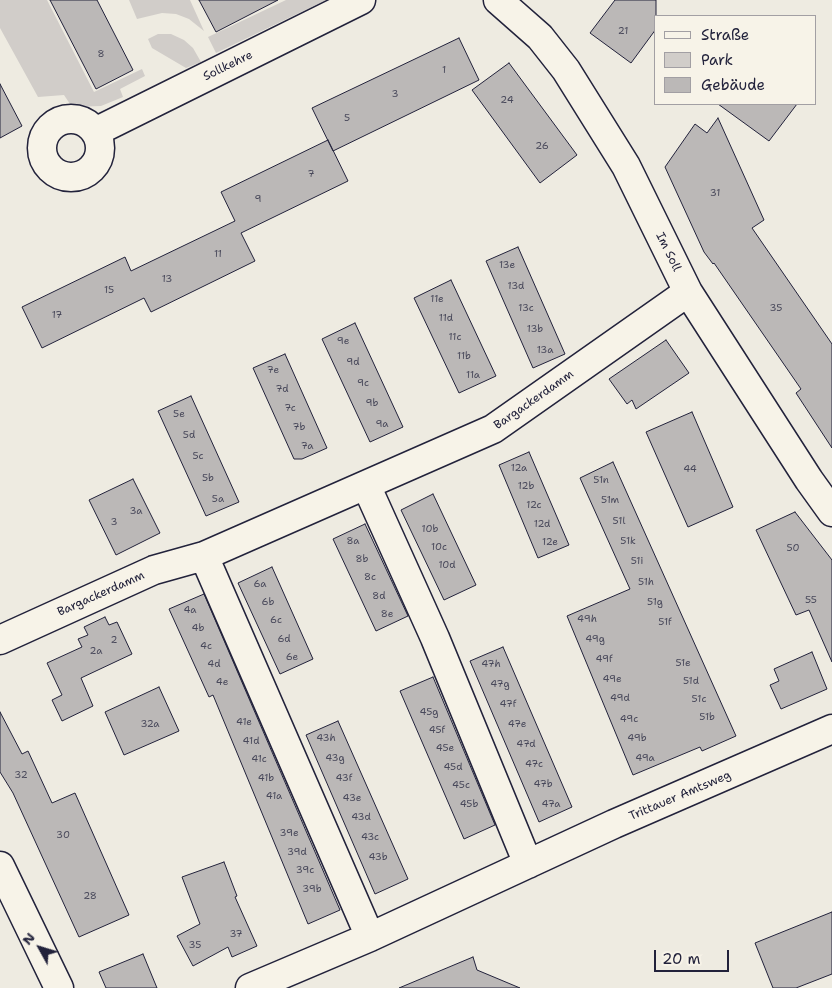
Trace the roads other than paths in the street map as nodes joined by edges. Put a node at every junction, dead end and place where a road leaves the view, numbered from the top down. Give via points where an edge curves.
1 (361, 0) edge
2 (498, 0) edge
3 (95, 132) dead end
4 (688, 292) junction
5 (366, 485) junction
6 (832, 512) edge
7 (204, 556) junction
8 (0, 640) edge
9 (832, 729) edge
10 (528, 864) junction
11 (0, 866) edge
12 (370, 937) junction
13 (59, 988) edge
14 (250, 988) edge

1 - 3 street, Sollkehre
2 - 4 street, Im Soll via 540,37 566,70 626,166
4 - 5 street, Bargackerdamm via 493,429
4 - 6 street, Im Soll
5 - 7 street, Bargackerdamm
5 - 10 street
7 - 8 street, Bargackerdamm via 154,570
7 - 12 street
9 - 10 street, Trittauer Amtsweg
10 - 12 street, Trittauer Amtsweg
11 - 13 street
12 - 14 street, Trittauer Amtsweg

